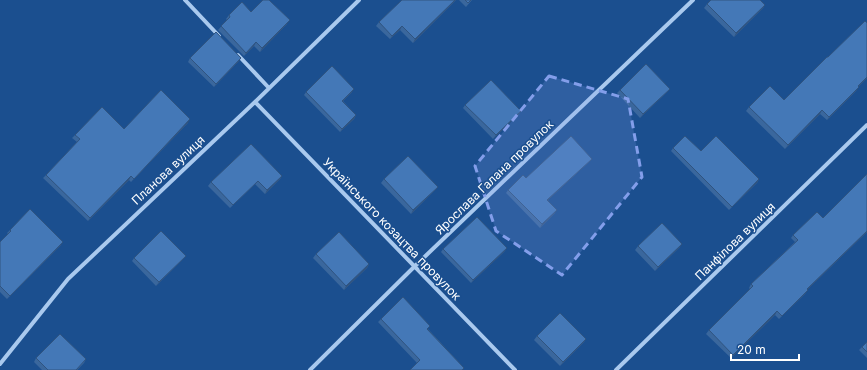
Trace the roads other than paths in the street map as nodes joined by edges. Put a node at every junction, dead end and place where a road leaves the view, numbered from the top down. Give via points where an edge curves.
1 (185, 0) edge
2 (359, 0) edge
3 (693, 0) edge
4 (222, 38) edge
5 (232, 49) edge
6 (269, 88) junction
7 (255, 102) junction
8 (867, 125) edge
9 (415, 266) junction
10 (0, 364) edge
11 (310, 370) edge
12 (515, 370) edge
13 (616, 370) edge

1 - 4 street
2 - 6 street, Планова вулиця
3 - 9 street, Ярослава Галана провулок
5 - 6 street
6 - 7 street, Планова вулиця
7 - 9 street, Українського козацтва провулок
7 - 10 street, Планова вулиця via 68,279
8 - 13 street, Панфілова вулиця
9 - 11 street, Ярослава Галана провулок
9 - 12 street, Українського козацтва провулок

